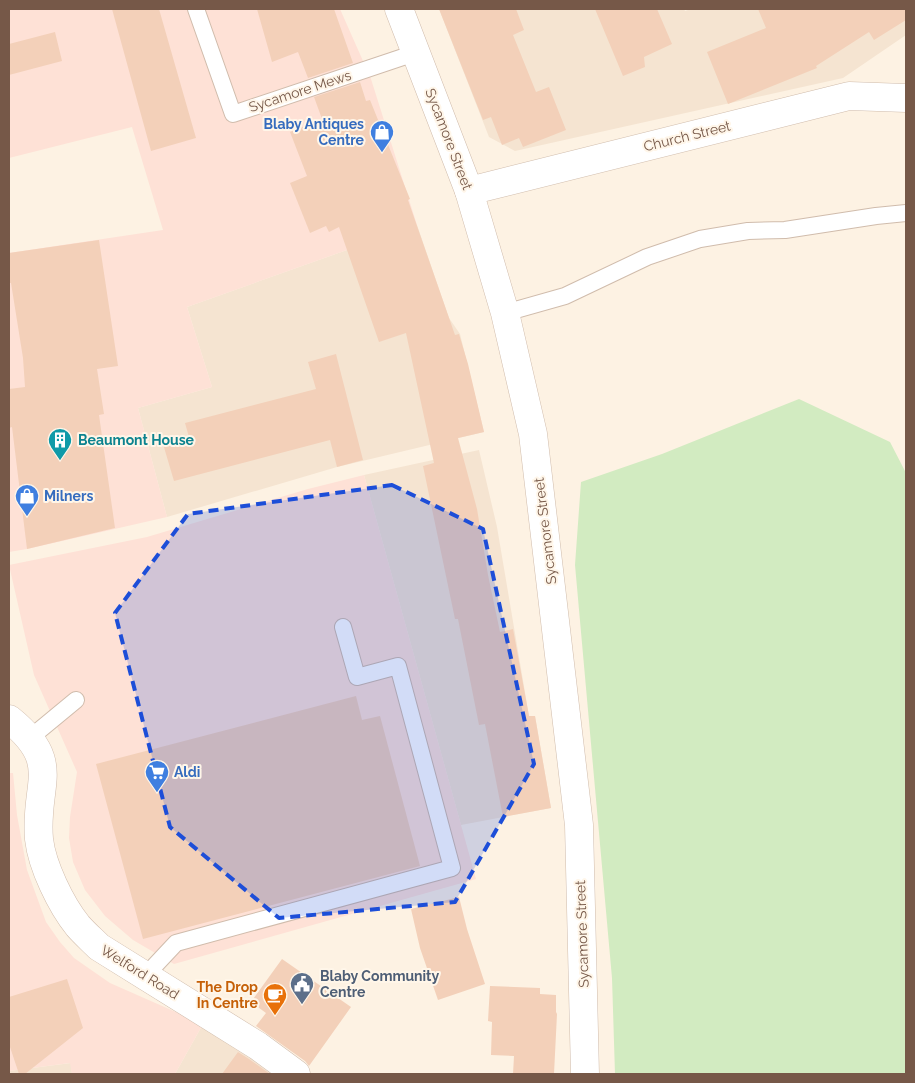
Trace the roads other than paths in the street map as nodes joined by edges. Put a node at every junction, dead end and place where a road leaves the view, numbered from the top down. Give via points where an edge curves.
1 (196, 9) edge
2 (399, 9) edge
3 (416, 53) junction
4 (906, 98) edge
5 (469, 191) junction
6 (906, 213) edge
7 (505, 313) junction
8 (343, 627) dead end
9 (76, 700) dead end
10 (9, 719) edge
11 (30, 738) junction
12 (146, 976) junction
13 (296, 1074) edge
14 (585, 1074) edge

1 - 3 lane, Sycamore Mews via 233,114
2 - 3 street, Sycamore Street
3 - 5 street, Sycamore Street
4 - 5 street, Church Street via 849,96
5 - 7 street, Sycamore Street
6 - 7 lane via 700,239 647,257 565,296
7 - 14 street, Sycamore Street via 533,434 579,825
8 - 12 lane via 356,677 398,666 452,868 176,944
9 - 11 lane
10 - 11 street, Welford Road
11 - 12 street, Welford Road via 41,756 44,779 39,809 39,840 61,901 78,926 100,947
12 - 13 street, Welford Road via 258,1046

